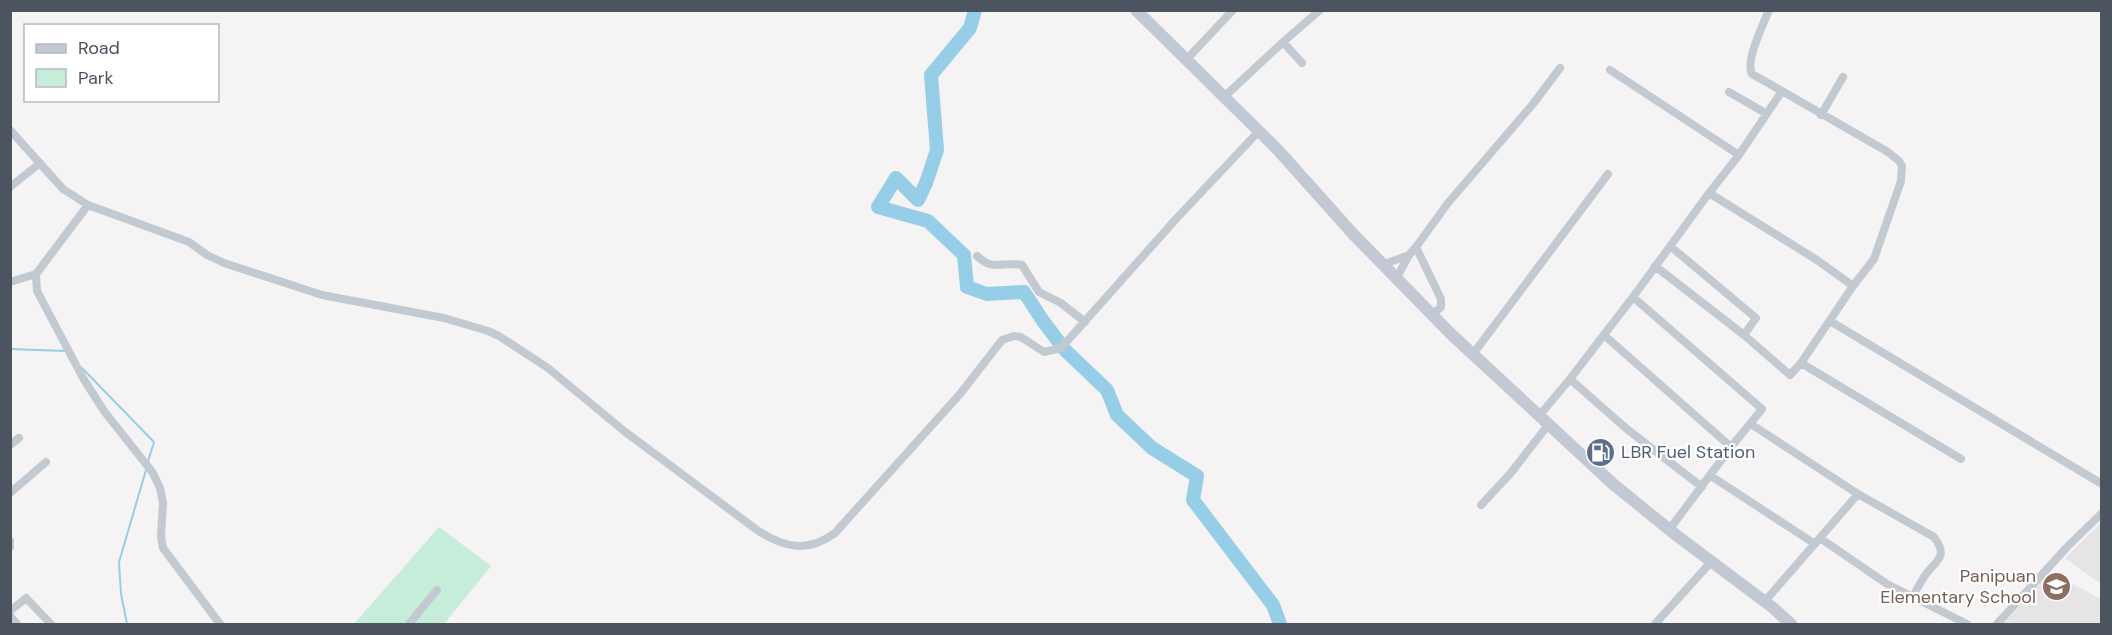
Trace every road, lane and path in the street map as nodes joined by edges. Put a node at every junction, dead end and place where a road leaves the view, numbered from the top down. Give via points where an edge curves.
1 (1136, 10) edge
2 (1233, 10) edge
3 (1320, 10) edge
4 (1769, 10) edge
5 (1283, 42) junction
6 (1186, 60) junction
7 (1302, 63) dead end
8 (1560, 68) dead end
9 (1610, 70) dead end
10 (1842, 77) dead end
11 (1782, 91) junction
12 (1729, 92) dead end
13 (1224, 97) junction
14 (1767, 114) junction
15 (1821, 115) junction
16 (10, 130) edge
17 (1259, 131) junction
18 (1739, 155) junction
19 (40, 163) junction
20 (1608, 174) dead end
21 (10, 187) edge
22 (1708, 193) junction
23 (88, 205) junction
24 (1670, 246) junction
25 (1416, 248) junction
26 (1409, 255) junction
27 (977, 256) dead end
28 (1382, 265) junction
29 (1655, 266) junction
30 (36, 274) junction
31 (1396, 279) junction
32 (10, 282) edge
33 (1853, 286) junction
34 (1633, 297) junction
35 (1432, 315) junction
36 (1830, 321) junction
37 (1085, 322) junction
38 (1604, 335) junction
39 (1744, 335) junction
40 (1473, 354) junction
41 (1801, 363) junction
42 (1570, 379) junction
43 (1539, 416) junction
44 (1751, 424) junction
45 (1548, 425) junction
46 (18, 438) dead end
47 (10, 445) edge
48 (1731, 447) junction
49 (1961, 459) dead end
50 (46, 462) dead end
51 (1711, 476) junction
52 (2102, 484) edge
53 (1702, 487) junction
54 (10, 493) edge
55 (1858, 494) junction
56 (1481, 505) dead end
57 (2102, 513) edge
58 (1670, 530) junction
59 (1817, 541) junction
60 (10, 542) edge
61 (10, 547) edge
62 (1711, 562) junction
63 (437, 590) dead end
64 (1913, 596) junction
65 (1765, 601) junction
66 (10, 611) edge
67 (10, 616) edge
68 (17, 624) edge
69 (51, 624) edge
70 (220, 624) edge
71 (409, 624) edge
72 (1655, 624) edge
73 (1791, 624) edge
74 (1967, 624) edge
75 (1997, 624) edge

1 - 6 street
2 - 6 street
3 - 5 street
4 - 11 street via 1749,69
5 - 7 street
5 - 13 street
6 - 13 street
8 - 25 street via 1448,202
9 - 18 street
10 - 15 street
11 - 14 street
11 - 15 street
12 - 14 street
13 - 17 street
14 - 18 street
15 - 33 street via 1888,152 1902,166 1901,181 1874,259
16 - 19 street
17 - 28 street
17 - 37 street
18 - 22 street
19 - 21 street
19 - 23 street via 63,189
20 - 40 street
22 - 24 street
22 - 33 street
23 - 30 street
23 - 37 street via 189,242 224,263 309,291 489,331 548,368 624,431 757,530 789,545 817,544 836,533 960,394 1002,340 1021,337 1044,352 1061,348
24 - 29 street
24 - 39 street via 1756,318
25 - 26 street
25 - 35 street via 1441,299 1442,307
26 - 28 street
26 - 31 street
27 - 37 street via 991,265 1022,265 1039,292
28 - 31 street
29 - 34 street
29 - 39 street
30 - 32 street
30 - 70 street via 37,291 83,378 160,488 163,548
31 - 35 street
33 - 36 street
34 - 38 street
34 - 44 street via 1762,409
35 - 40 street
36 - 41 street
36 - 52 street
38 - 42 street
38 - 48 street
39 - 41 street via 1790,375
40 - 43 street
41 - 49 street
42 - 43 street
42 - 53 street
43 - 45 street
44 - 48 street
44 - 55 street
45 - 56 street
45 - 58 street
46 - 47 street
48 - 51 street
50 - 54 street
51 - 53 street
51 - 59 street
53 - 58 street
55 - 59 street
55 - 64 street via 1934,537 1941,547 1940,560
57 - 75 street
58 - 62 street
59 - 64 street
59 - 65 street
60 - 61 street
62 - 65 street
62 - 72 street
63 - 71 street
64 - 74 street
65 - 73 street
66 - 69 street via 26,598
67 - 68 street

